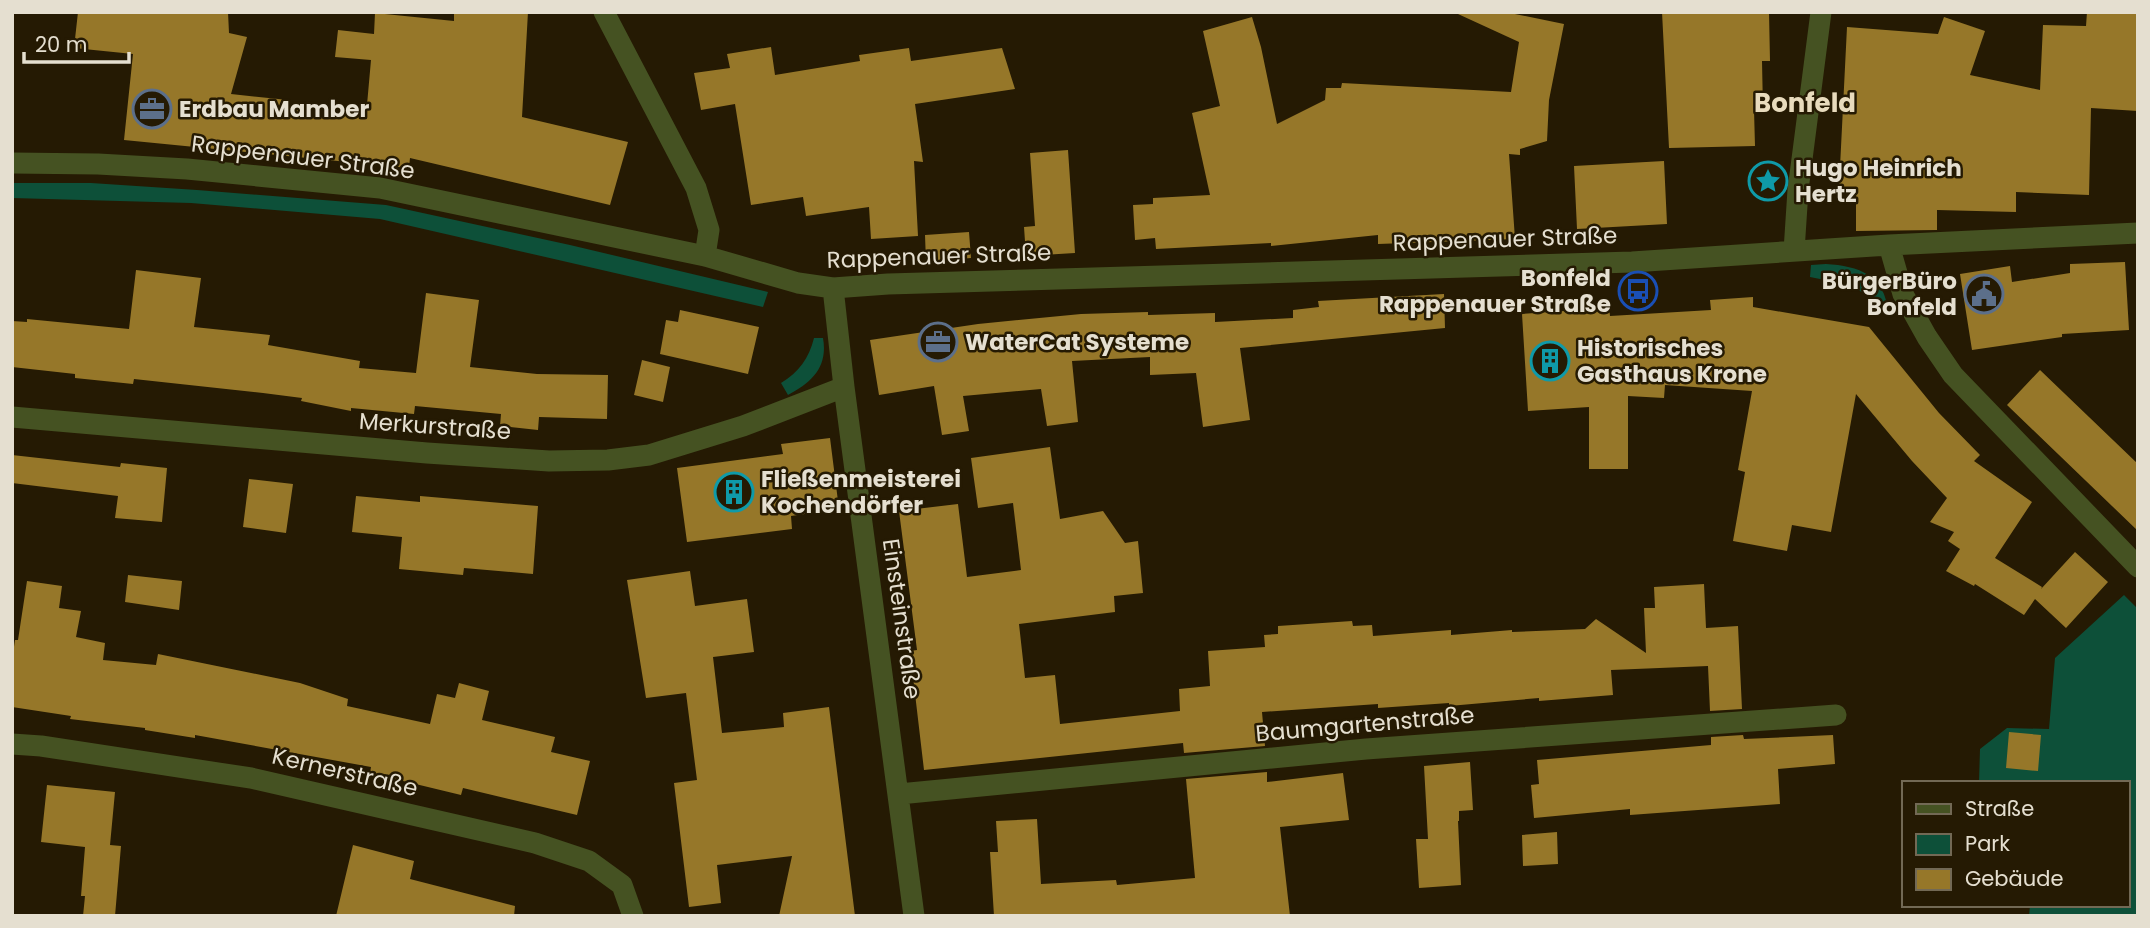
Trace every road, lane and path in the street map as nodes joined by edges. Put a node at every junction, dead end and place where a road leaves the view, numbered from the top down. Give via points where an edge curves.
1 (604, 12) edge
2 (1821, 12) edge
3 (12, 163) edge
4 (2138, 233) edge
5 (1889, 244) junction
6 (1794, 251) junction
7 (705, 256) junction
8 (833, 288) junction
9 (844, 387) junction
10 (12, 416) edge
11 (2138, 567) edge
12 (1836, 715) dead end
13 (12, 744) edge
14 (900, 794) junction
15 (632, 916) edge
16 (914, 916) edge

1 - 7 street via 696,188 709,230
2 - 6 street
3 - 7 street, Rappenauer Straße via 162,168 380,188
4 - 5 street, Rappenauer Straße
5 - 6 street, Rappenauer Straße
5 - 11 street via 1903,294 1953,375
6 - 8 street, Rappenauer Straße via 1534,266
7 - 8 street, Rappenauer Straße via 798,283
8 - 9 street, Einsteinstraße
9 - 10 street, Merkurstraße via 743,426 649,455 608,460 427,453
9 - 14 street, Einsteinstraße
12 - 14 street, Baumgartenstraße via 1366,749
13 - 15 street, Kernerstraße via 251,778 535,843 590,861 621,885
14 - 16 street, Einsteinstraße

